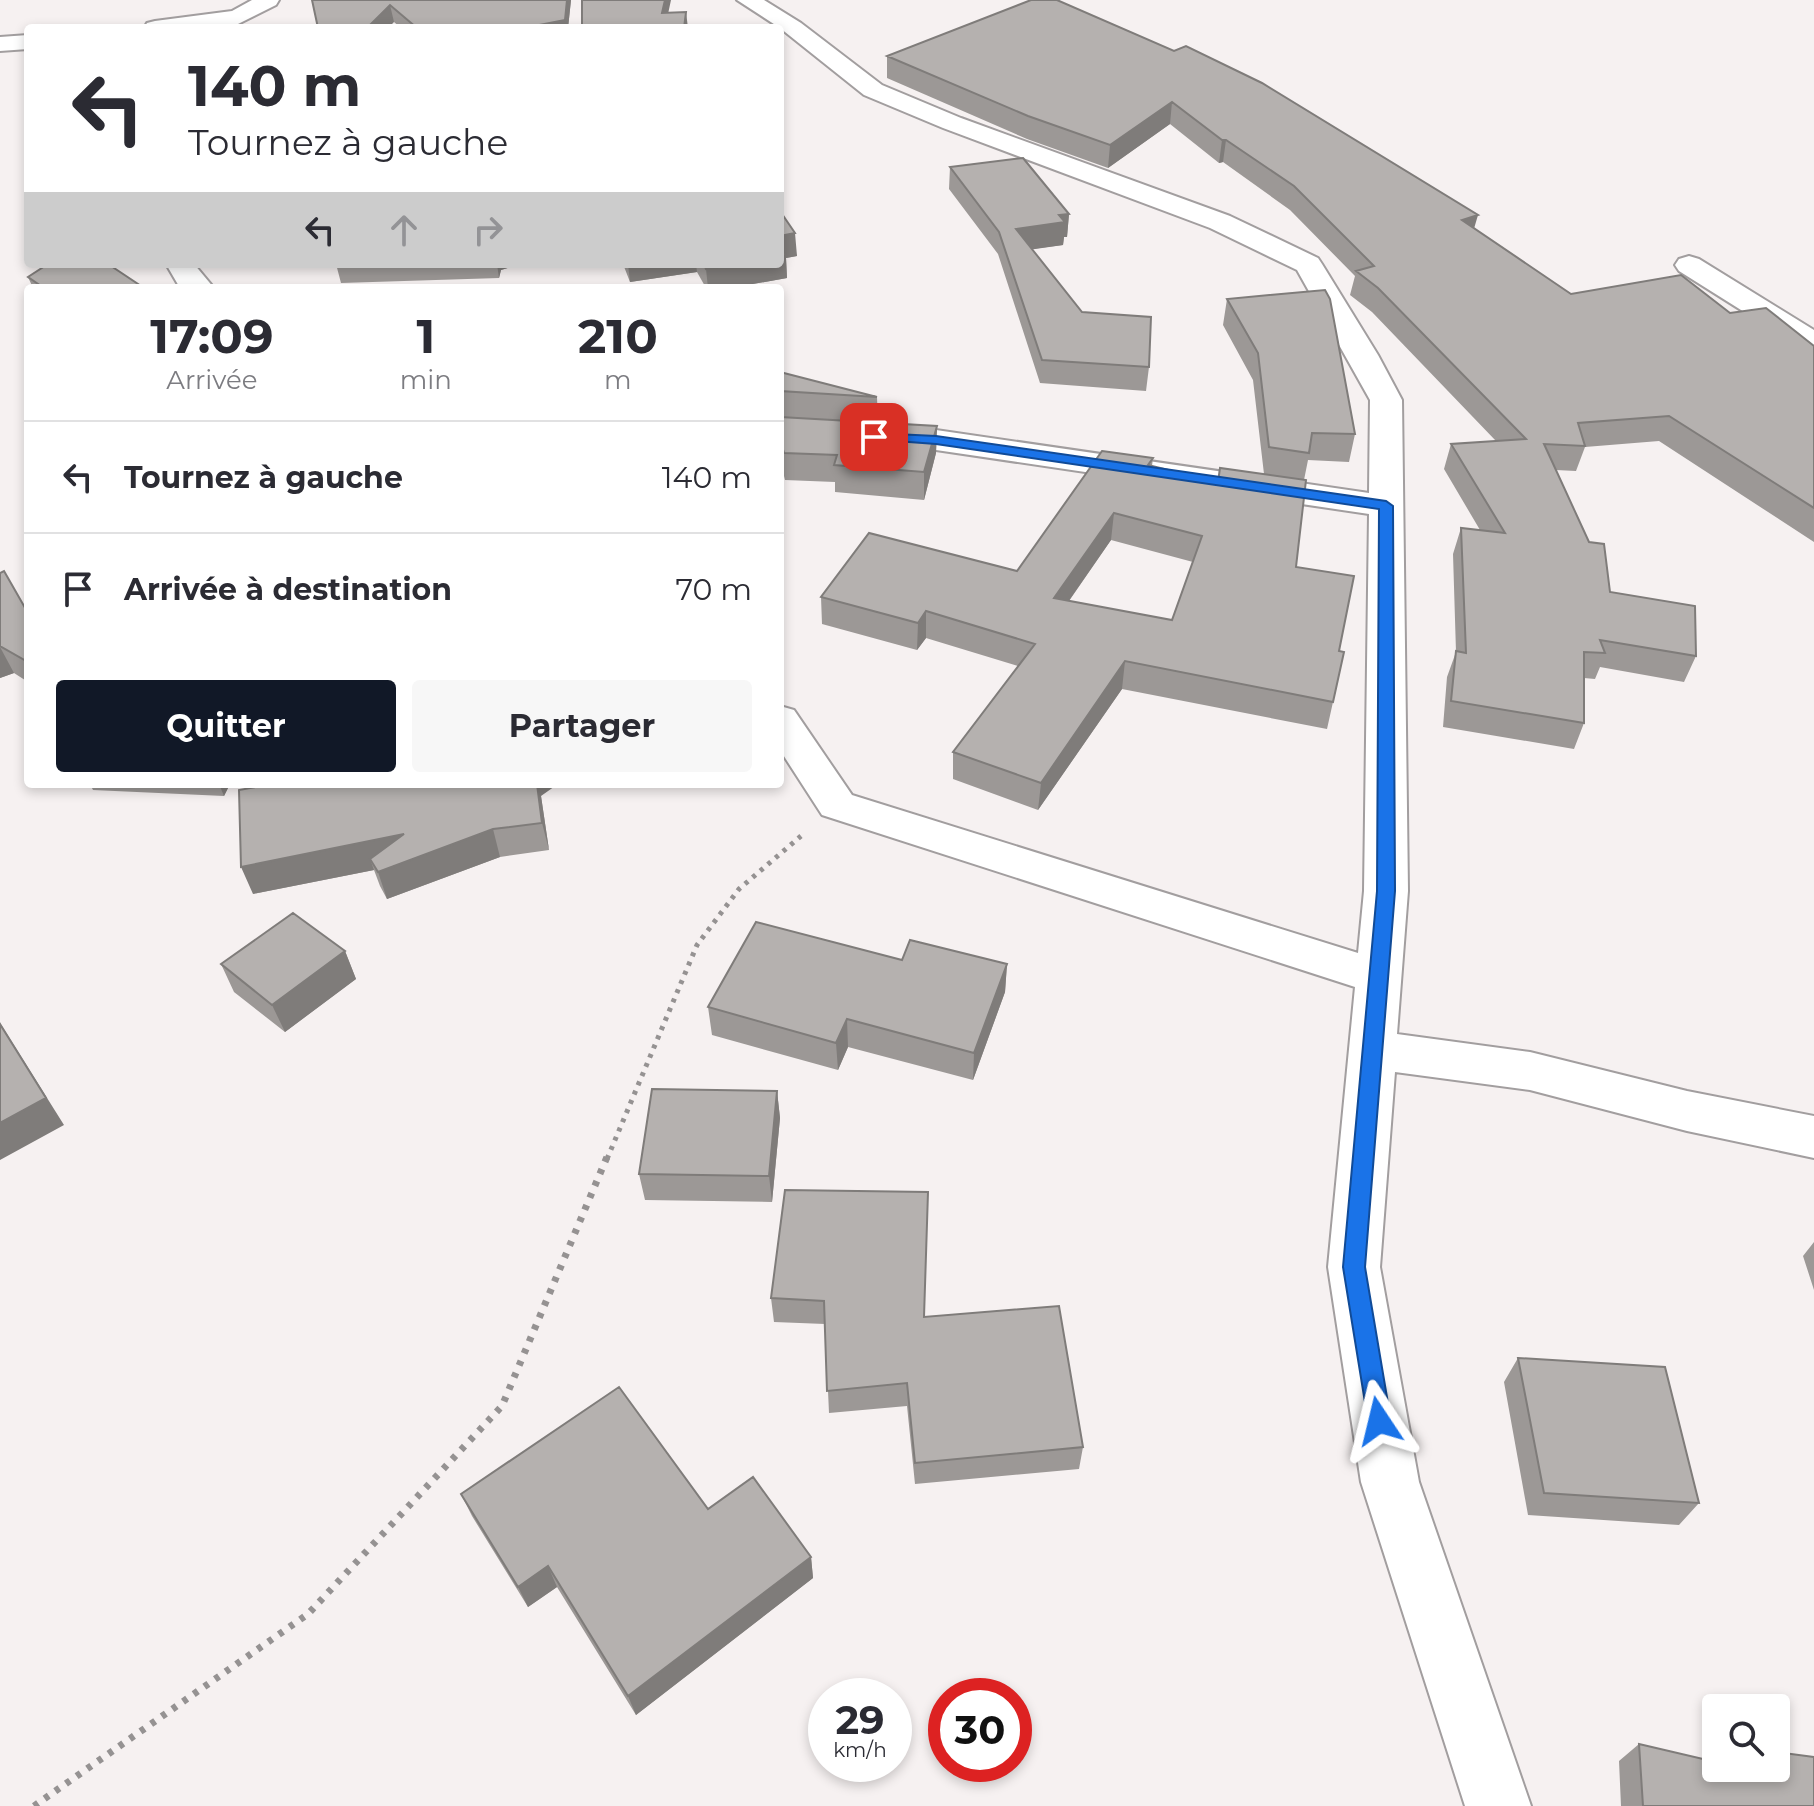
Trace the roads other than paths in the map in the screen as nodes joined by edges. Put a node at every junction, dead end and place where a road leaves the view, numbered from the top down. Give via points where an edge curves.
1 (268, 0) edge
2 (750, 1) edge
3 (185, 24) edge
4 (24, 42) edge
5 (0, 44) edge
6 (1689, 265) dead end
7 (1814, 343) edge
8 (784, 431) edge
9 (1386, 506) junction
10 (784, 725) edge
11 (1379, 977) junction
12 (1373, 1050) junction
13 (1814, 1137) edge
14 (1498, 1806) edge

1 - 3 street via 238,17
2 - 9 street via 873,90 1220,222 1308,264 1386,400
4 - 5 street
6 - 7 street
8 - 9 street via 936,440
9 - 11 street via 1386,891
10 - 11 street via 837,805
11 - 12 street
12 - 13 street via 1530,1071
12 - 14 street via 1354,1267 1361,1313 1390,1482

